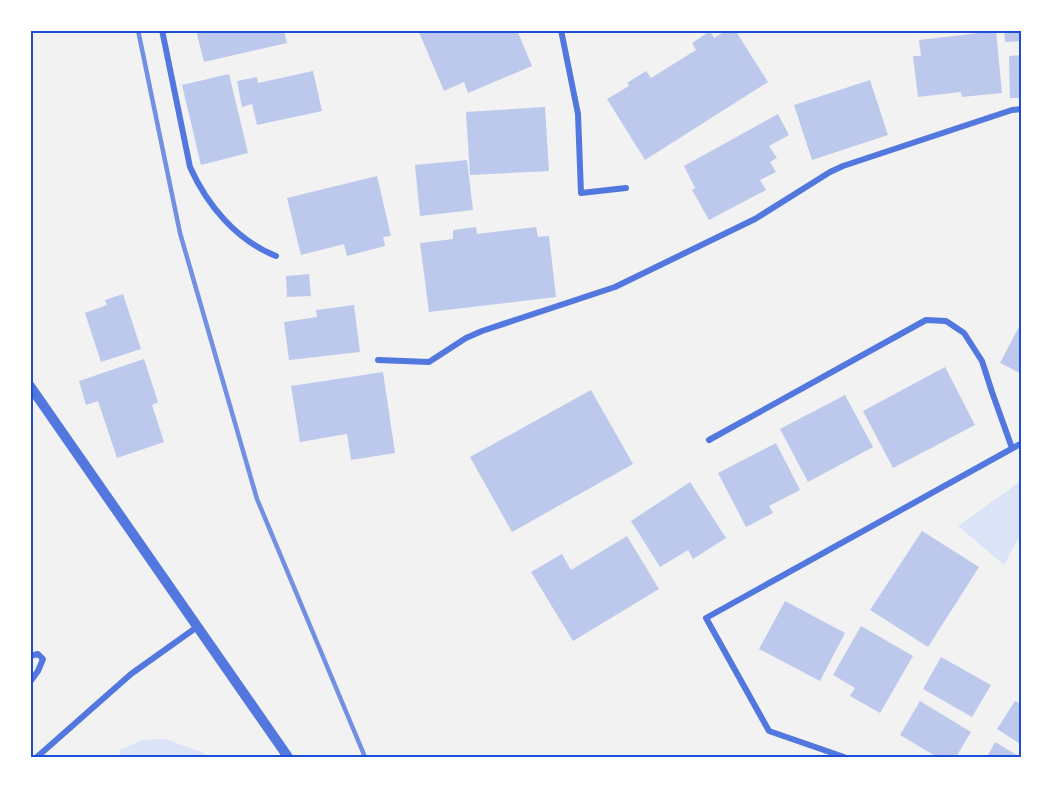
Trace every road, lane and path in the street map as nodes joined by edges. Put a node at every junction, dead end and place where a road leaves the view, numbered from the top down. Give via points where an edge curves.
1 (162, 30) edge
2 (561, 30) edge
3 (1022, 109) edge
4 (626, 188) dead end
5 (276, 256) dead end
6 (378, 360) dead end
7 (30, 386) edge
8 (709, 440) dead end
9 (1022, 443) edge
10 (1012, 448) junction
11 (197, 627) junction
12 (30, 656) edge
13 (30, 682) edge
14 (37, 757) edge
15 (288, 757) edge
16 (844, 757) edge

1 - 5 street via 190,167 198,185 215,210 244,239
2 - 4 street via 578,114 581,193
3 - 6 street via 843,166 755,219 652,270 615,287 482,331 429,362
7 - 11 street
8 - 10 street via 926,320 946,321 964,333 982,360
9 - 10 street
10 - 16 street via 706,618 769,731
11 - 14 street via 131,674
11 - 15 street
12 - 13 street via 38,654 43,659

